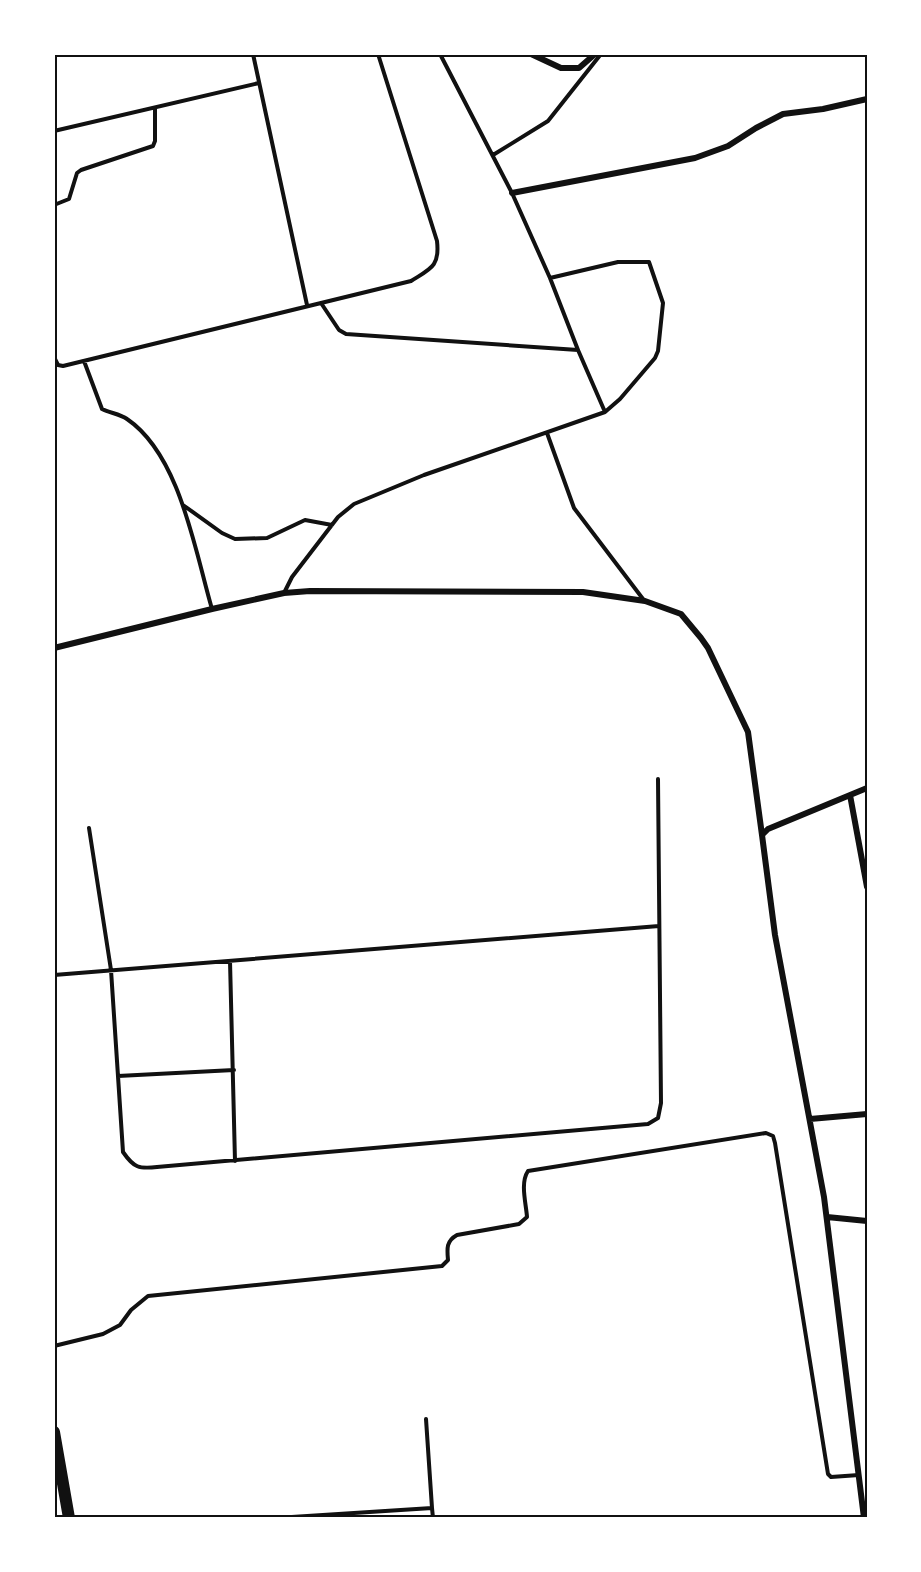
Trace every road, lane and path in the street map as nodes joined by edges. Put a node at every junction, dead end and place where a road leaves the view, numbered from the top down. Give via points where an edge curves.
1 (253, 54) edge
2 (378, 54) edge
3 (440, 54) edge
4 (531, 54) edge
5 (595, 54) edge
6 (601, 54) edge
7 (259, 83) junction
8 (867, 99) edge
9 (155, 108) junction
10 (54, 131) edge
11 (493, 155) junction
12 (512, 193) junction
13 (54, 205) edge
14 (550, 278) junction
15 (321, 302) junction
16 (307, 305) junction
17 (578, 350) junction
18 (54, 357) edge
19 (84, 361) junction
20 (605, 412) junction
21 (547, 433) junction
22 (182, 505) junction
23 (332, 525) junction
24 (284, 593) junction
25 (645, 601) junction
26 (212, 609) junction
27 (54, 648) edge
28 (658, 779) dead end
29 (867, 788) edge
30 (850, 795) junction
31 (89, 828) dead end
32 (762, 836) junction
33 (867, 887) edge
34 (659, 926) junction
35 (231, 961) junction
36 (111, 970) junction
37 (54, 975) edge
38 (234, 1070) junction
39 (118, 1076) junction
40 (867, 1114) edge
41 (810, 1119) junction
42 (236, 1161) junction
43 (827, 1217) junction
44 (867, 1221) edge
45 (54, 1346) edge
46 (426, 1419) dead end
47 (54, 1432) edge
48 (859, 1475) junction
49 (432, 1508) junction
50 (69, 1518) edge
51 (276, 1518) edge
52 (433, 1518) edge
53 (864, 1518) edge

1 - 7 lane
2 - 15 lane via 437,242 438,256 432,267 411,281
3 - 11 lane
4 - 5 street via 561,68 579,68
6 - 11 lane via 548,121
7 - 9 lane
7 - 16 lane
8 - 12 street via 783,114 728,146 695,158
9 - 10 lane
9 - 13 lane via 153,146 81,170 69,199
11 - 12 lane
12 - 14 lane
14 - 17 lane
14 - 20 lane via 618,262 650,262 663,303 658,351
15 - 16 lane
15 - 17 lane via 339,330 346,334
16 - 19 lane
17 - 20 lane
18 - 19 lane via 57,365 63,366
19 - 22 lane via 102,409 125,418 148,438 175,482
20 - 21 lane
21 - 23 lane via 364,499 345,510
21 - 25 lane via 574,508
22 - 23 lane via 235,539 267,538 305,520
22 - 26 lane
23 - 24 lane
24 - 25 street via 572,591
24 - 26 street
25 - 32 street via 681,614 708,648 748,732
26 - 27 street
28 - 34 lane
29 - 30 street
30 - 32 street
30 - 33 street
31 - 36 lane
32 - 41 street via 775,935
34 - 35 lane
34 - 42 lane via 661,1103 658,1118 648,1124
35 - 36 lane
35 - 38 lane
36 - 37 lane
36 - 39 lane
38 - 39 lane
38 - 42 lane
39 - 42 lane via 123,1152 130,1163 142,1169
40 - 41 street
41 - 43 street
43 - 44 street
43 - 48 street
45 - 48 lane via 103,1334 120,1325 148,1296 442,1266 448,1260 449,1241 456,1235 523,1222 527,1217 524,1183 528,1171 766,1133 773,1136 775,1143 828,1474 831,1478
46 - 49 lane
47 - 50 main road
48 - 53 street
49 - 51 lane
49 - 52 lane

